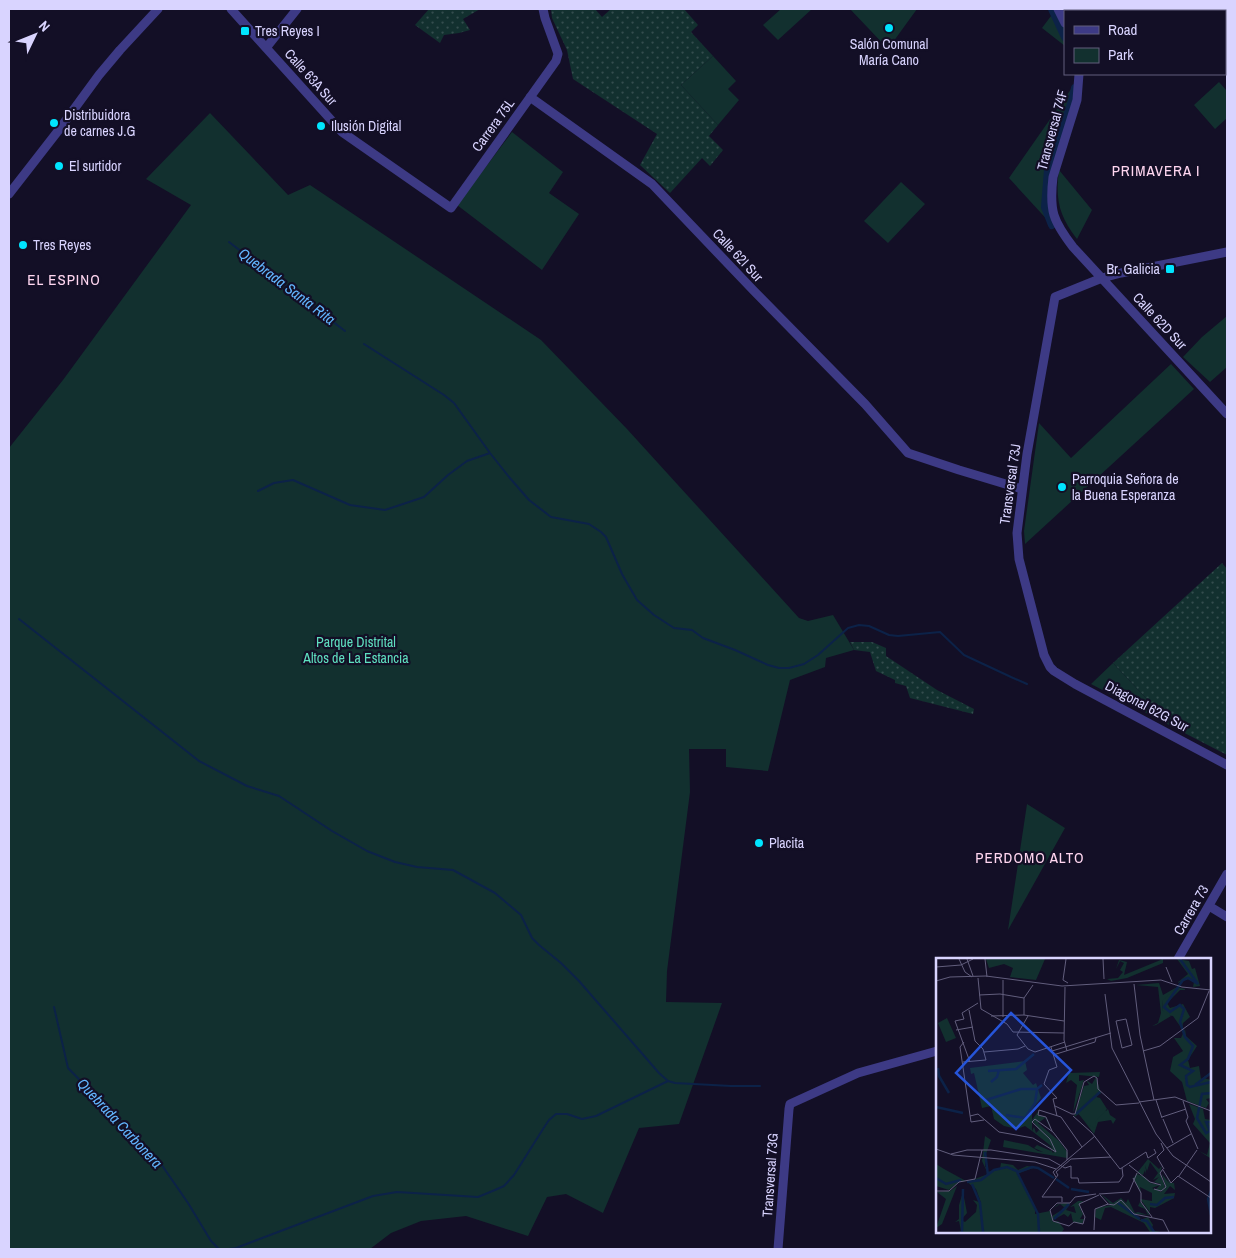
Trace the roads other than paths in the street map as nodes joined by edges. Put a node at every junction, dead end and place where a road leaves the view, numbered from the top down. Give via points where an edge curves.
1 (158, 9) edge
2 (231, 9) edge
3 (297, 9) edge
4 (543, 9) edge
5 (1058, 9) edge
6 (1064, 21) edge
7 (266, 48) junction
8 (1079, 75) edge
9 (530, 97) junction
10 (9, 194) edge
11 (451, 208) joint
12 (1073, 247) joint
13 (1227, 252) edge
14 (1102, 278) junction
15 (1227, 414) edge
16 (1022, 489) junction
17 (1054, 671) joint
18 (1227, 765) edge
19 (1227, 874) edge
20 (1208, 906) junction
21 (1227, 917) edge
22 (1179, 958) edge
23 (936, 1051) edge
24 (778, 1249) edge

1 - 10 street via 99,75
2 - 7 street, Calle 63A Sur
3 - 7 street
4 - 9 street, Carrera 75L via 557,58
5 - 6 street
7 - 11 street, Calle 63A Sur via 342,132
8 - 12 street, Transversal 74F via 1077,100 1051,189 1054,218
9 - 11 street, Carrera 75L
9 - 16 street, Calle 62I Sur via 652,184 908,452
12 - 14 street, Calle 62D Sur
13 - 14 street
14 - 15 street, Calle 62D Sur
14 - 16 street, Transversal 73J via 1055,297
16 - 17 street, Transversal 73J via 1017,533 1019,559 1044,655
17 - 18 street, Diagonal 62G Sur
19 - 20 street, Carrera 73
20 - 21 street
20 - 22 street, Carrera 73
23 - 24 street, Transversal 73G via 858,1073 790,1104

